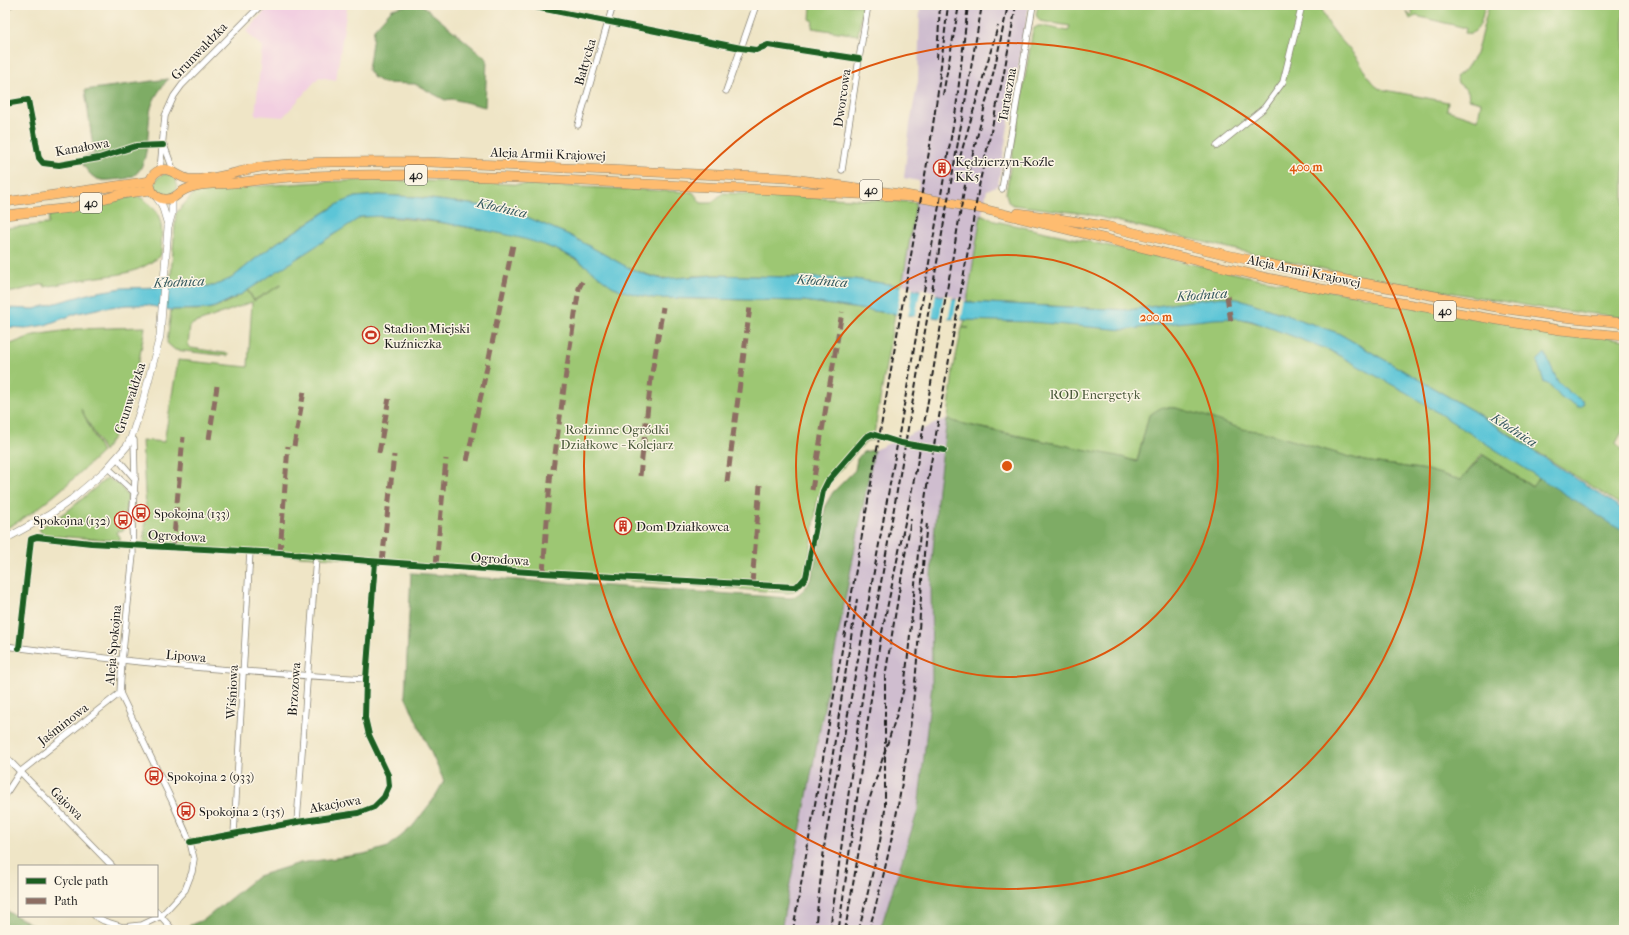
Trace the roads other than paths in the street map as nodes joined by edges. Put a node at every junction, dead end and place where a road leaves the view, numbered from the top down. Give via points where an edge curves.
1 (10, 5) edge
2 (261, 5) edge
3 (525, 5) edge
4 (613, 5) edge
5 (756, 5) edge
6 (868, 5) edge
7 (1033, 5) edge
8 (1288, 5) edge
9 (5, 6) edge
10 (1302, 6) edge
11 (608, 21) junction
12 (741, 48) junction
13 (859, 59) junction
14 (726, 91) dead end
15 (5, 104) edge
16 (578, 125) dead end
17 (163, 145) junction
18 (1217, 146) dead end
19 (160, 170) junction
20 (842, 170) dead end
21 (176, 173) junction
22 (151, 186) junction
23 (1002, 189) dead end
24 (180, 192) junction
25 (917, 197) junction
26 (157, 198) junction
27 (172, 199) junction
28 (5, 202) edge
29 (983, 209) junction
30 (5, 215) edge
31 (168, 227) junction
32 (1624, 323) edge
33 (1624, 336) edge
34 (869, 435) dead end
35 (131, 438) junction
36 (117, 458) junction
37 (108, 468) junction
38 (135, 479) junction
39 (135, 493) junction
40 (5, 539) edge
41 (133, 545) junction
42 (250, 551) junction
43 (316, 557) junction
44 (375, 562) junction
45 (5, 646) edge
46 (19, 648) junction
47 (122, 661) junction
48 (244, 672) junction
49 (306, 676) junction
50 (366, 679) junction
51 (120, 693) junction
52 (5, 756) edge
53 (20, 772) junction
54 (5, 794) edge
55 (297, 822) junction
56 (234, 834) junction
57 (190, 842) junction
58 (111, 865) edge
59 (159, 914) edge
60 (97, 917) edge
61 (154, 917) edge
62 (173, 930) edge

1 - 9 street
2 - 17 street, Grunwaldzka via 174,96 165,116
3 - 11 street
4 - 11 street, Bałtycka
5 - 12 street
6 - 13 street, Dworcowa
7 - 23 street, Tartaczna
8 - 10 street
10 - 18 street via 1283,82 1264,108
11 - 12 street
11 - 16 street, Bałtycka
12 - 13 street via 756,50 768,45
12 - 14 street
13 - 20 street, Dworcowa
15 - 17 street, Kanałowa via 28,100 36,147 43,163 59,165 99,158 136,146
17 - 19 street, Grunwaldzka
17 - 21 street, Grunwaldzka
19 - 21 main road, Aleja Armii Krajowej / 40
19 - 22 main road via 156,173
21 - 24 main road via 181,183
21 - 25 main road, Aleja Armii Krajowej / 40 via 186,178 205,178 225,176 250,168 296,164 429,162 787,178
22 - 26 main road
22 - 28 main road, 40
22 - 30 main road, 40 via 71,208
24 - 25 main road, Aleja Armii Krajowej / 40 via 195,186 290,177 390,174
24 - 27 main road, Aleja Armii Krajowej / 40
25 - 29 main road, Aleja Armii Krajowej / 40
26 - 27 main road
26 - 31 street, Grunwaldzka via 162,205
27 - 31 street, Grunwaldzka
29 - 32 main road, Aleja Armii Krajowej / 40 via 1100,225 1319,275 1436,296 1562,317
29 - 33 main road, Aleja Armii Krajowej / 40 via 1316,288 1560,330
31 - 35 street, Grunwaldzka via 162,325 142,406
34 - 44 street, Ogrodowa via 828,481 823,491 806,578 794,587
35 - 36 street, Grunwaldzka
35 - 38 street, Aleja Spokojna via 134,440
36 - 37 street, Grunwaldzka
36 - 38 street
37 - 39 street
37 - 40 street, Grunwaldzka via 72,499
38 - 39 street, Aleja Spokojna
39 - 41 street, Aleja Spokojna
41 - 42 street, Ogrodowa
41 - 46 street, Ogrodowa via 32,538
41 - 47 street, Aleja Spokojna
42 - 43 street, Ogrodowa
42 - 48 street, Wiśniowa
43 - 44 street, Ogrodowa
43 - 49 street, Brzozowa
44 - 50 street, Akacjowa
45 - 46 street, Lipowa
46 - 47 street, Lipowa
47 - 48 street, Lipowa
47 - 51 street, Aleja Spokojna
48 - 49 street, Lipowa
48 - 56 street, Wiśniowa
49 - 50 street, Lipowa
49 - 55 street, Brzozowa
50 - 55 street, Akacjowa via 365,718 368,735 388,775 389,786 384,797 374,808 358,814
51 - 53 street, Jaśminowa
51 - 57 street, Aleja Spokojna
52 - 53 street, Gajowa
53 - 54 street, Jaśminowa
53 - 58 street, Gajowa
55 - 56 street, Akacjowa
56 - 57 street, Akacjowa
57 - 59 street, Aleja Spokojna via 194,859 190,881 185,890
59 - 62 street
60 - 61 street via 123,927 142,925

